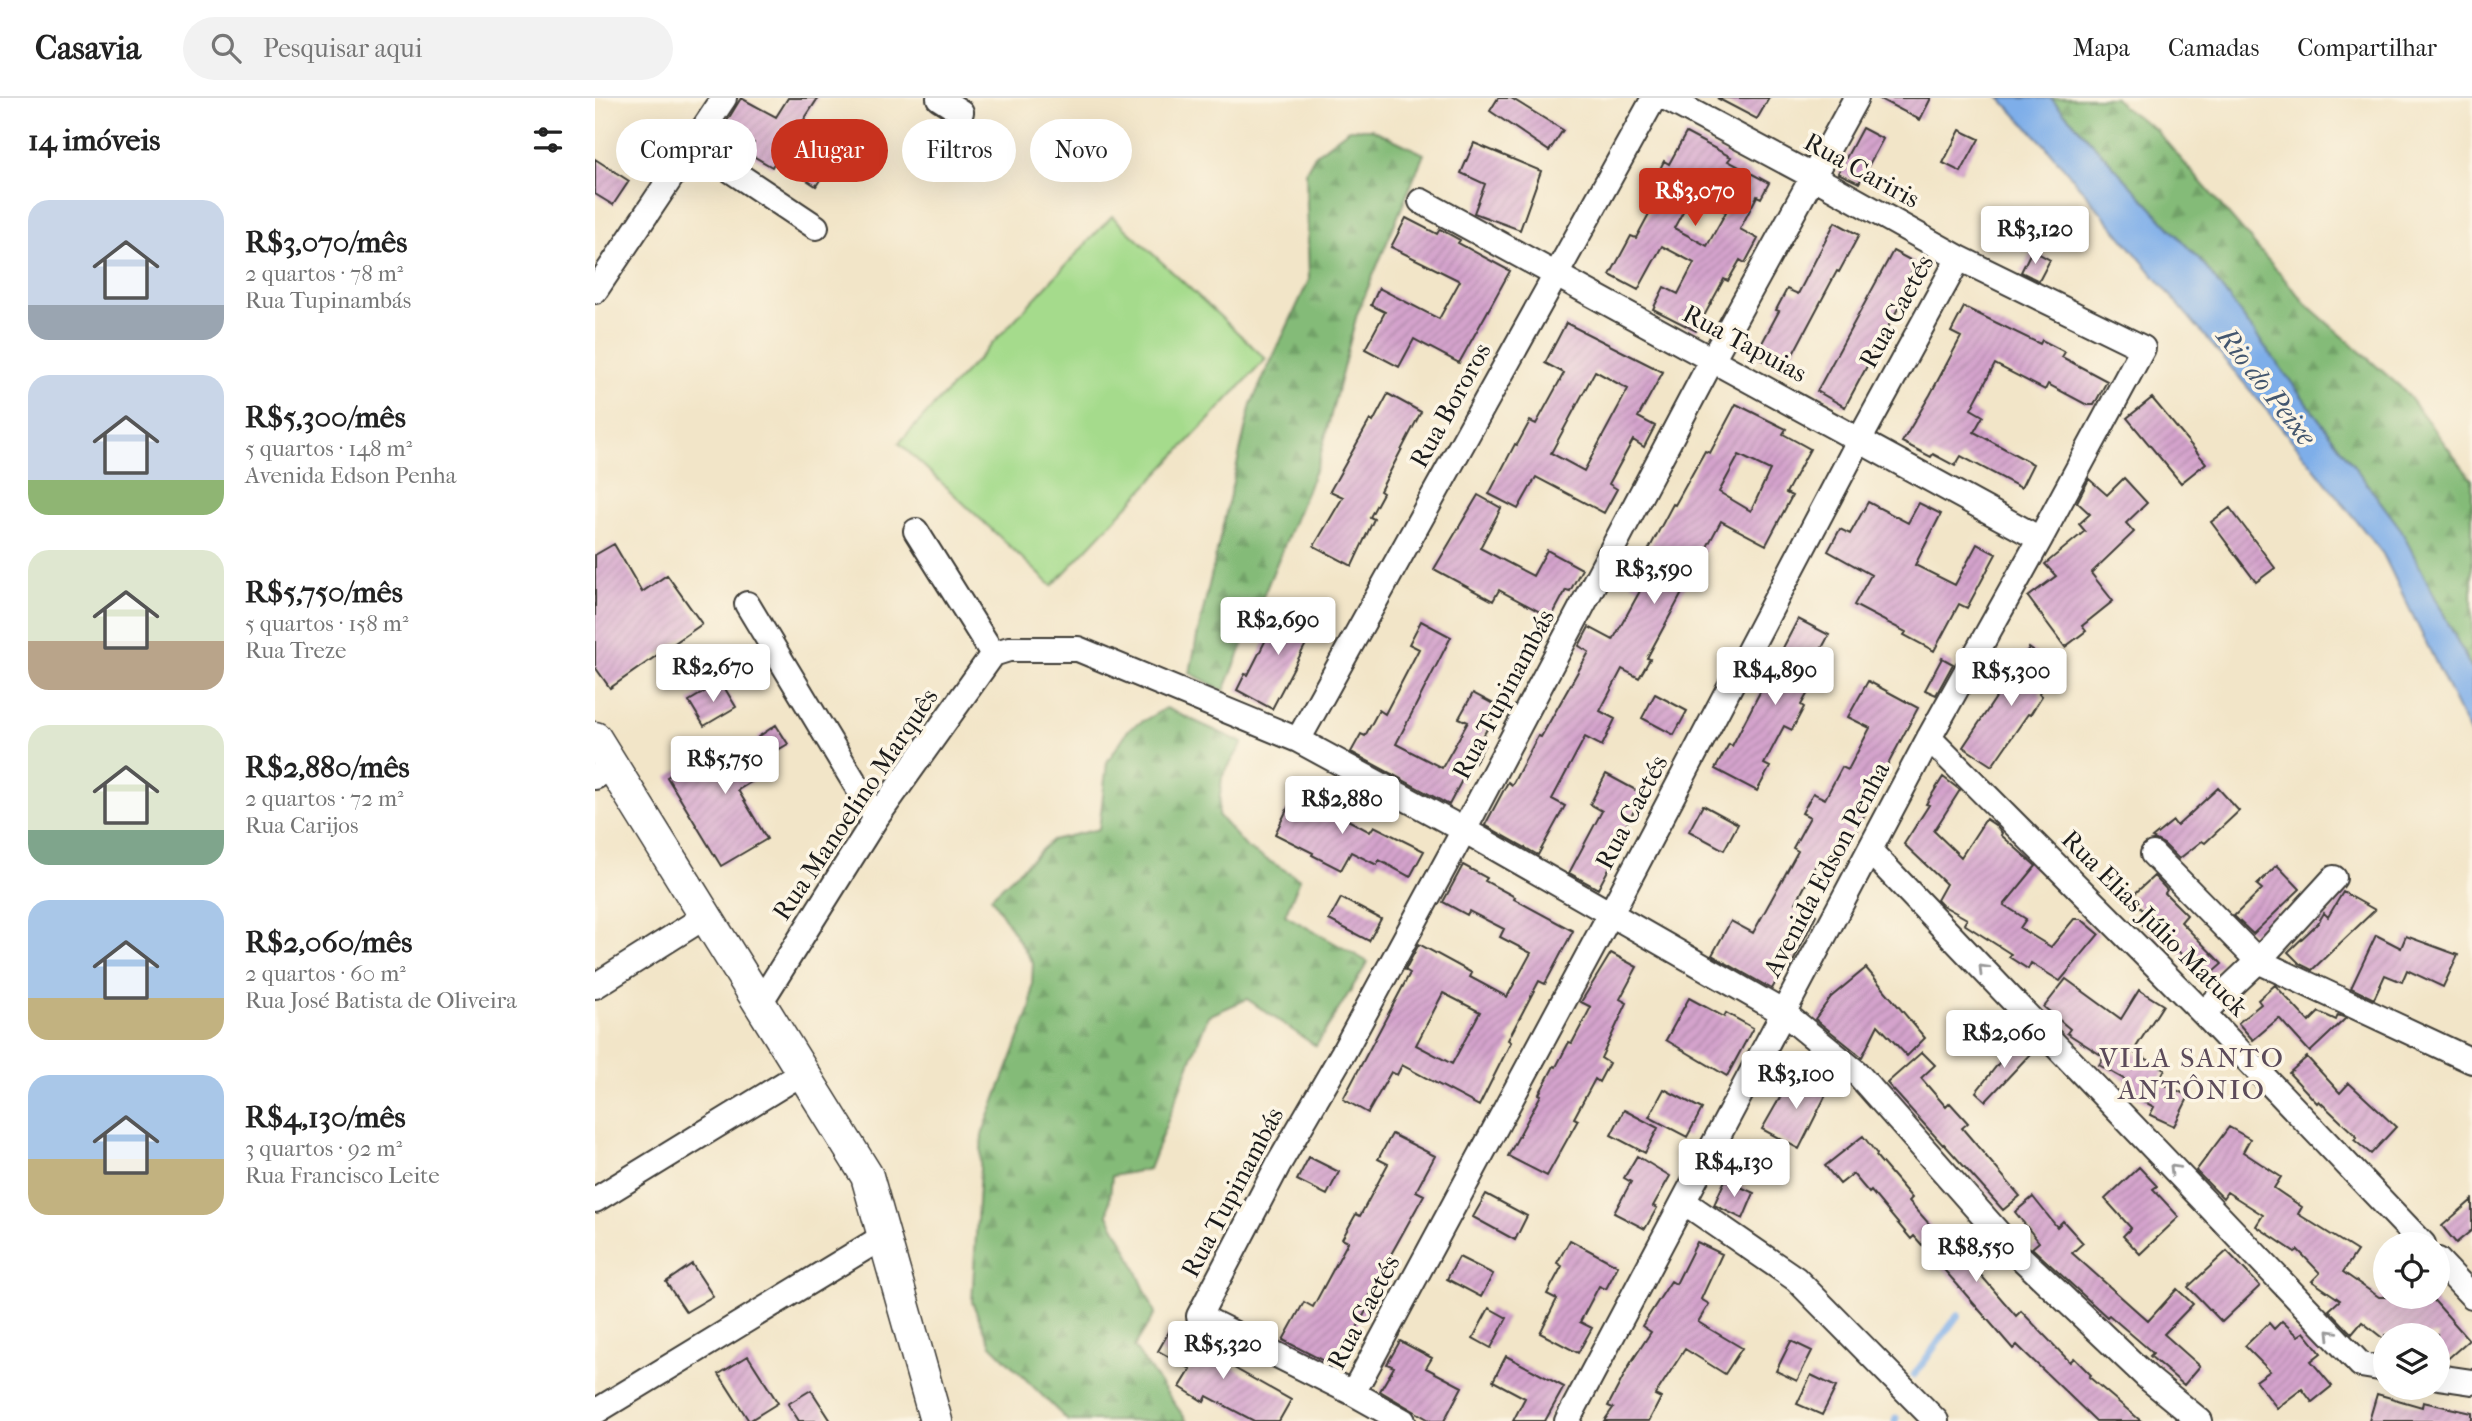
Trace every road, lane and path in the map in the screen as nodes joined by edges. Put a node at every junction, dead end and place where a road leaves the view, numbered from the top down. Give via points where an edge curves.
1 (724, 98) edge
2 (939, 98) edge
3 (1654, 98) edge
4 (1666, 98) edge
5 (1856, 98) edge
6 (961, 112) dead end
7 (710, 119) edge
8 (1814, 177) junction
9 (668, 182) edge
10 (748, 182) edge
11 (1421, 201) dead end
12 (816, 227) dead end
13 (1959, 258) junction
14 (1556, 274) junction
15 (595, 291) edge
16 (2143, 348) joint
17 (1712, 360) junction
18 (1860, 439) junction
19 (916, 531) dead end
20 (2040, 539) junction
21 (747, 604) dead end
22 (1001, 651) junction
23 (595, 738) edge
24 (1929, 738) junction
25 (1298, 740) junction
26 (604, 772) edge
27 (876, 818) junction
28 (1464, 830) junction
29 (1870, 851) junction
30 (2153, 854) dead end
31 (2334, 878) dead end
32 (1611, 913) junction
33 (706, 916) junction
34 (2258, 961) junction
35 (595, 986) edge
36 (760, 1003) junction
37 (1784, 1013) junction
38 (2203, 1013) junction
39 (2472, 1061) edge
40 (802, 1073) junction
41 (595, 1200) edge
42 (1684, 1202) junction
43 (2412, 1232) edge
44 (885, 1235) junction
45 (2450, 1273) edge
46 (2472, 1296) edge
47 (2373, 1367) edge
48 (2450, 1379) edge
49 (2472, 1382) edge
50 (1353, 1393) junction
51 (595, 1412) edge
52 (936, 1421) edge
53 (1403, 1421) edge
54 (1567, 1421) edge
55 (1935, 1421) edge
56 (2200, 1421) edge

1 - 7 street
2 - 6 street
3 - 14 street, Rua Bororos
4 - 8 street, Rua Cariris
5 - 8 street, Rua Tupinambás
8 - 13 street, Rua Cariris
8 - 17 street, Rua Tupinambás
9 - 15 street
10 - 12 street
11 - 14 street, Rua Tapuias
13 - 16 street, Rua Cariris
13 - 18 street, Rua Caetés
14 - 17 street, Rua Tapuias
14 - 25 street, Rua Bororos
16 - 20 street, Avenida Edson Penha
17 - 18 street, Rua Tapuias
17 - 28 street, Rua Tupinambás
18 - 20 street, Rua Tapuias
18 - 32 street, Rua Caetés
19 - 22 street
20 - 24 street, Avenida Edson Penha
21 - 27 street
22 - 25 street via 1078,649
22 - 27 street, Rua Manoelino Marquês
23 - 26 street
24 - 29 street, Avenida Edson Penha
24 - 38 street, Rua Elias Júlio Matuck
25 - 28 street
26 - 33 street
27 - 36 street, Rua Manoelino Marquês
28 - 32 street
28 - 50 street, Rua Tupinambás via 1199,1316
29 - 37 street, Avenida Edson Penha
47 -> 29 street via 2361,1365
30 - 34 street
31 - 34 street
32 - 37 street
32 - 50 street, Rua Caetés
33 - 35 street
33 - 36 street
34 - 38 street
34 - 39 street
36 - 40 street
37 - 42 street, Avenida Edson Penha
37 - 56 street via 1856,1072 2015,1252 2148,1379
38 - 43 street, Rua Elias Júlio Matuck
40 - 41 street
40 - 44 street via 867,1176
42 - 54 street, Avenida Edson Penha
42 - 55 street via 1796,1279
44 - 51 street
44 - 52 street
45 - 46 street
48 - 49 street
50 - 53 street

